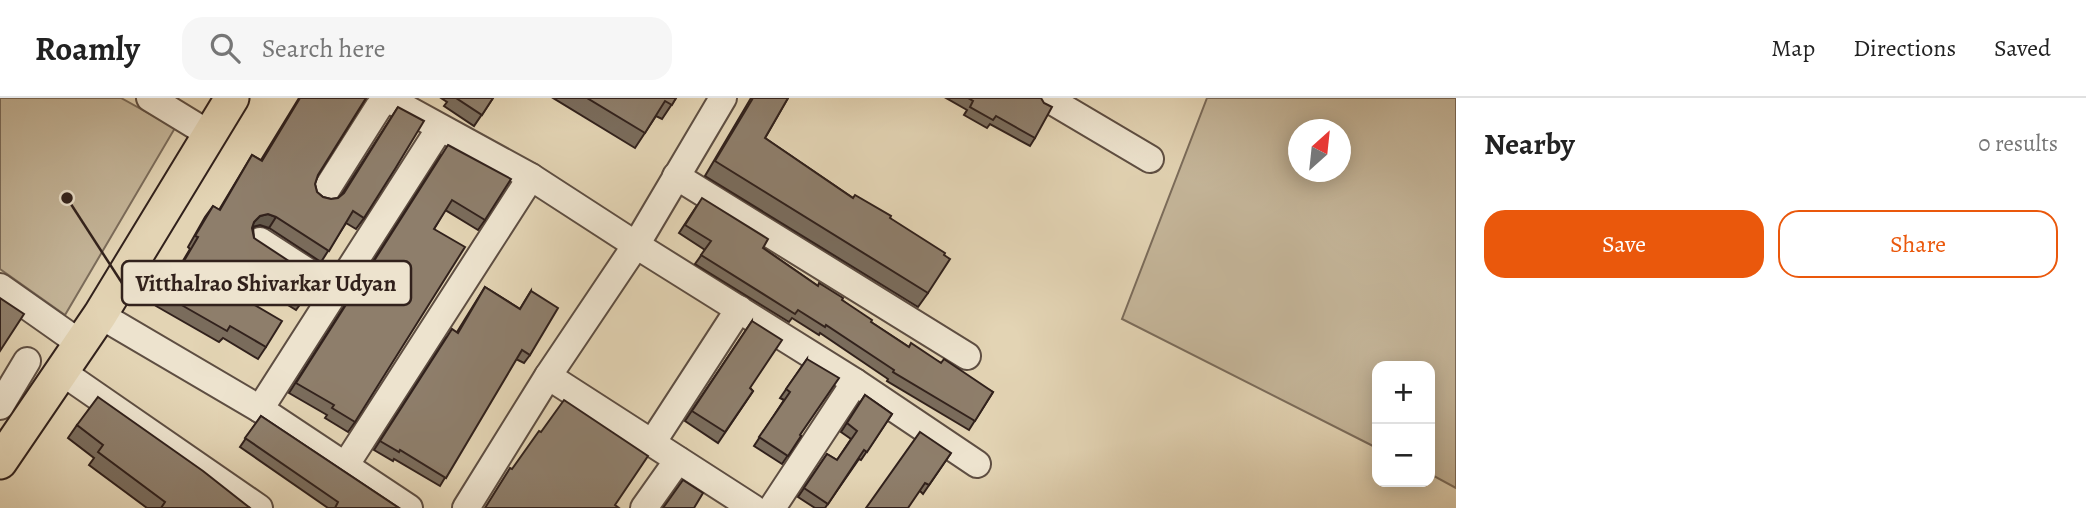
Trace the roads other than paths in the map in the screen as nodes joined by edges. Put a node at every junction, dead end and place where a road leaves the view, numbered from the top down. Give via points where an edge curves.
1 (150, 98) edge
2 (213, 98) edge
3 (232, 98) edge
4 (723, 98) edge
5 (1047, 98) edge
6 (196, 125) junction
7 (440, 128) junction
8 (1150, 159) dead end
9 (677, 176) junction
10 (531, 177) junction
11 (323, 195) edge
12 (260, 241) edge
13 (636, 245) junction
14 (0, 287) edge
15 (336, 290) junction
16 (739, 309) junction
17 (100, 315) junction
18 (73, 338) junction
19 (967, 356) dead end
20 (27, 361) dead end
21 (62, 372) junction
22 (548, 376) junction
23 (855, 382) junction
24 (0, 406) edge
25 (260, 409) junction
26 (0, 429) edge
27 (652, 443) junction
28 (678, 460) junction
29 (0, 462) edge
30 (977, 464) dead end
31 (345, 466) junction
32 (259, 508) edge
33 (409, 508) edge
34 (466, 508) edge
35 (644, 508) edge
36 (753, 508) edge
37 (772, 508) edge

1 - 6 street
2 - 6 main road
3 - 17 main road
4 - 9 street
5 - 8 street
6 - 18 main road
7 - 10 street
7 - 11 street via 387,98
7 - 15 street
9 - 13 street
9 - 19 street
10 - 13 street
10 - 31 street
12 - 15 street
13 - 16 street
13 - 22 street
14 - 18 street
15 - 25 street
16 - 23 street
16 - 27 street
17 - 18 main road
17 - 25 street
18 - 21 main road
18 - 26 main road
20 - 24 street
21 - 29 main road
21 - 32 street
22 - 27 street
22 - 34 street
23 - 30 street
23 - 37 street
25 - 31 street
27 - 28 street
28 - 35 street
28 - 36 street
31 - 33 street

